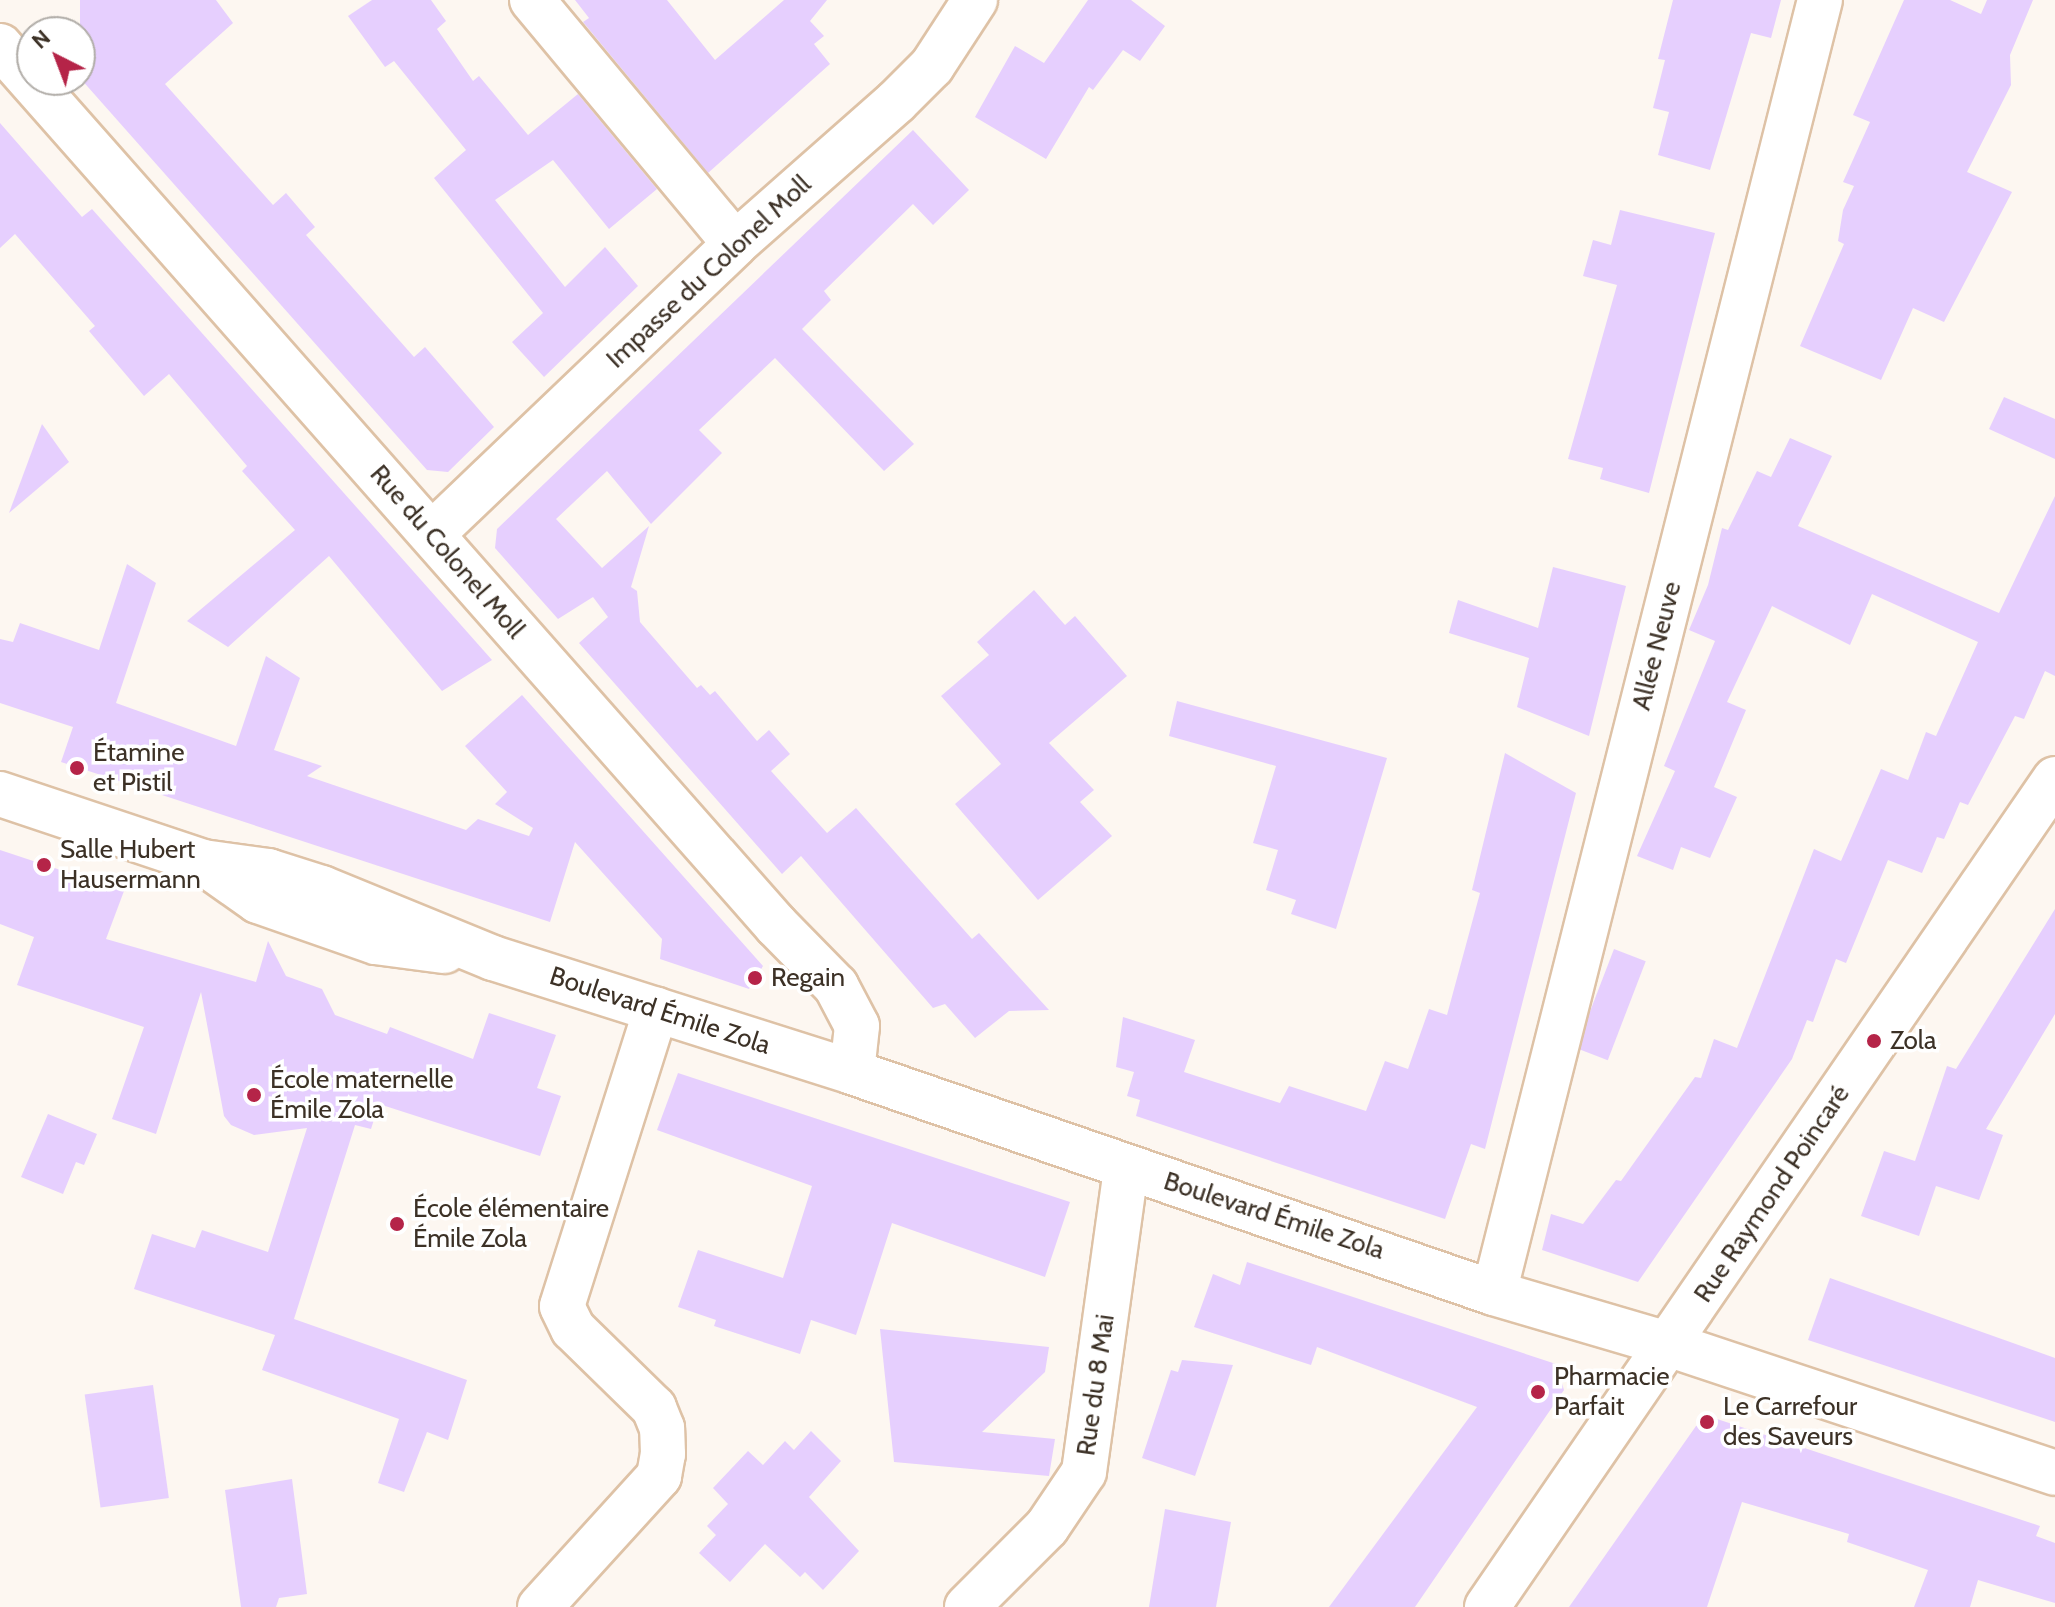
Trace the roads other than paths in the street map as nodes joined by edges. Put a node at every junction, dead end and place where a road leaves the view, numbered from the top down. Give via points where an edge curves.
1 (532, 0) edge
2 (975, 0) edge
3 (1820, 0) edge
4 (0, 46) edge
5 (735, 244) junction
6 (432, 534) junction
7 (2055, 779) edge
8 (0, 794) edge
9 (656, 1010) junction
10 (852, 1072) junction
11 (1126, 1168) junction
12 (1494, 1293) junction
13 (1671, 1345) junction
14 (2055, 1473) edge
15 (540, 1607) edge
16 (967, 1607) edge
17 (1487, 1607) edge

1 - 5 street
2 - 5 street, Impasse du Colonel Moll via 932,66
3 - 12 street, Allée Neuve
4 - 6 street, Rue du Colonel Moll
5 - 6 street, Impasse du Colonel Moll
6 - 10 street, Rue du Colonel Moll via 766,914 836,986 857,1026
7 - 13 street, Rue Raymond Poincaré
8 - 9 street, Boulevard Émile Zola via 203,862 258,901 376,942 493,958
9 - 10 street, Boulevard Émile Zola
9 - 15 street via 562,1306 573,1329 654,1408 662,1428 659,1476
10 - 11 street, Boulevard Émile Zola
11 - 12 street, Boulevard Émile Zola via 1438,1269
11 - 16 street, Rue du 8 Mai via 1084,1472 1047,1527
12 - 13 street, Boulevard Émile Zola
13 - 14 street, Boulevard Émile Zola
13 - 17 street, Rue Raymond Poincaré

